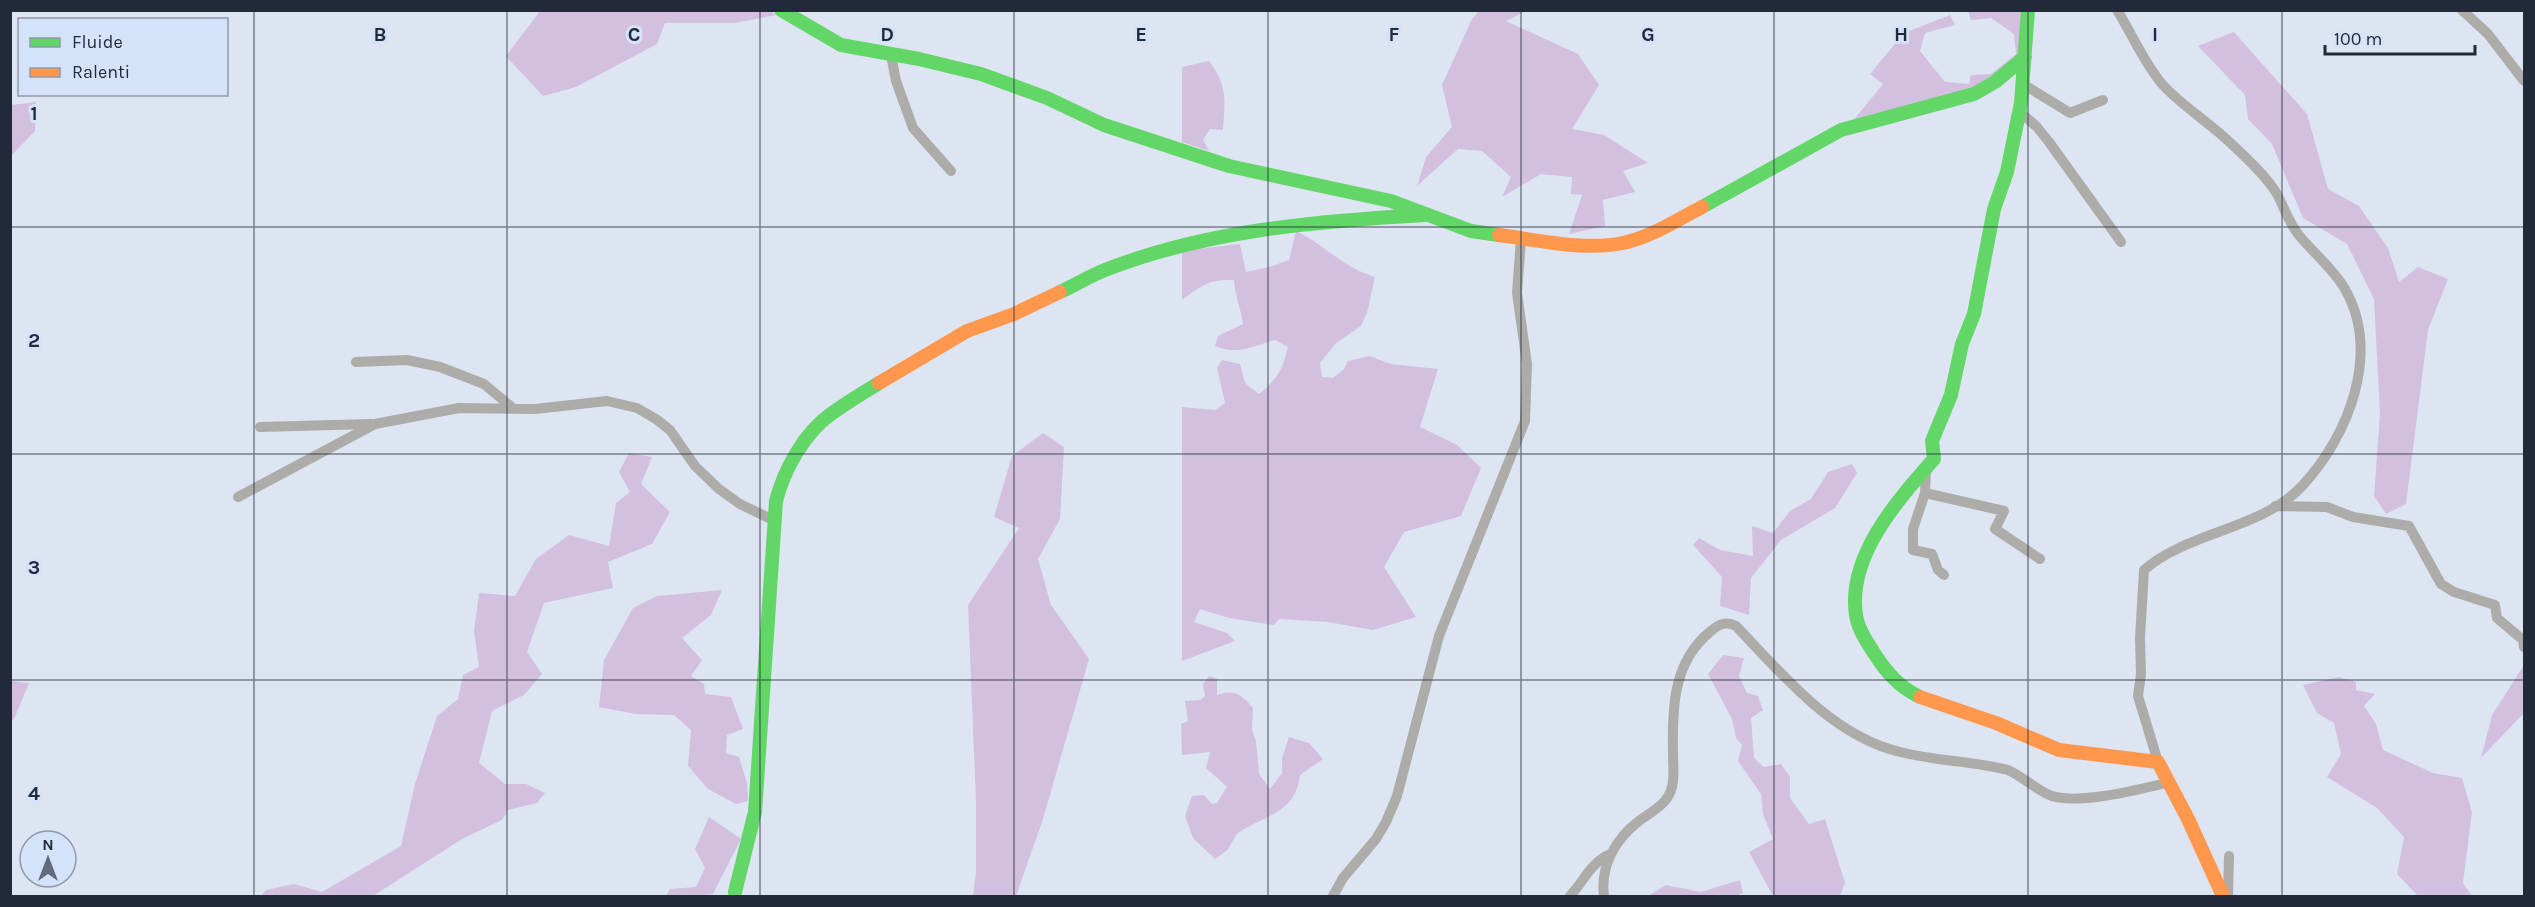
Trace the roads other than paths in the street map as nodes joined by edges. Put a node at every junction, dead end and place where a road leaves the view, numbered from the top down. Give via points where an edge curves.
1 (781, 10) edge
2 (2028, 10) edge
3 (2117, 10) edge
4 (2462, 10) edge
5 (891, 55) junction
6 (2025, 57) junction
7 (2524, 81) edge
8 (2023, 84) junction
9 (2103, 100) dead end
10 (2019, 111) junction
11 (951, 171) dead end
12 (1428, 214) junction
13 (1521, 239) junction
14 (2121, 242) dead end
15 (356, 362) dead end
16 (514, 409) junction
17 (375, 424) junction
18 (260, 427) dead end
19 (1926, 468) junction
20 (1925, 493) junction
21 (238, 497) dead end
22 (2275, 506) junction
23 (773, 520) junction
24 (2040, 559) dead end
25 (1944, 575) dead end
26 (2524, 647) edge
27 (2158, 762) junction
28 (2170, 782) junction
29 (1611, 854) junction
30 (2229, 856) dead end
31 (735, 892) dead end
32 (1333, 897) edge
33 (1570, 897) edge
34 (1604, 897) edge
35 (2223, 897) edge
36 (2228, 897) edge

1 - 5 street via 841,45
2 - 6 street
3 - 22 street via 2164,85 2225,138 2272,187 2298,235 2346,291 2356,322 2358,376 2348,413 2335,440 2303,486
4 - 7 street via 2488,34
5 - 11 street via 913,128
5 - 12 street via 958,67 1047,98 1104,125 1229,166 1391,201
6 - 8 street
6 - 13 street via 1974,94 1841,130 1647,235 1604,245
8 - 9 street via 2070,113
8 - 10 street
10 - 14 street via 2056,150
10 - 19 street via 2007,172 1994,209 1974,314 1962,344 1951,395 1932,441 1934,459
12 - 13 street via 1471,231
12 - 23 street via 1299,225 1174,248 1105,270 1014,314 967,331 829,415 799,450 780,486
13 - 32 street via 1517,293 1527,364 1525,421 1439,636 1397,796 1376,838 1343,878
15 - 16 street via 407,360 440,367 484,384
16 - 17 street via 459,408
16 - 23 street via 607,401 637,408 670,430 695,466 719,489
17 - 18 street
17 - 21 street
19 - 20 street
19 - 27 street via 1891,512 1858,577 1857,618 1866,641 1881,662 1905,688 1927,701 1996,723 2044,745 2077,753
20 - 24 street via 2004,511 1995,529
20 - 25 street via 1913,529 1913,550 1932,554
22 - 26 street via 2327,507 2353,517 2409,526 2441,584 2495,605 2497,618 2523,640
22 - 27 street via 2174,551 2144,570 2138,696
23 - 31 street via 758,777
27 - 28 street
28 - 29 street via 2124,793 2061,798 2047,795 2008,770 1881,747 1853,733 1816,706 1736,626 1723,623 1696,644 1679,676 1673,713 1671,792 1659,808 1627,831
28 - 35 street
29 - 33 street via 1591,867
29 - 34 street via 1604,874
30 - 36 street

